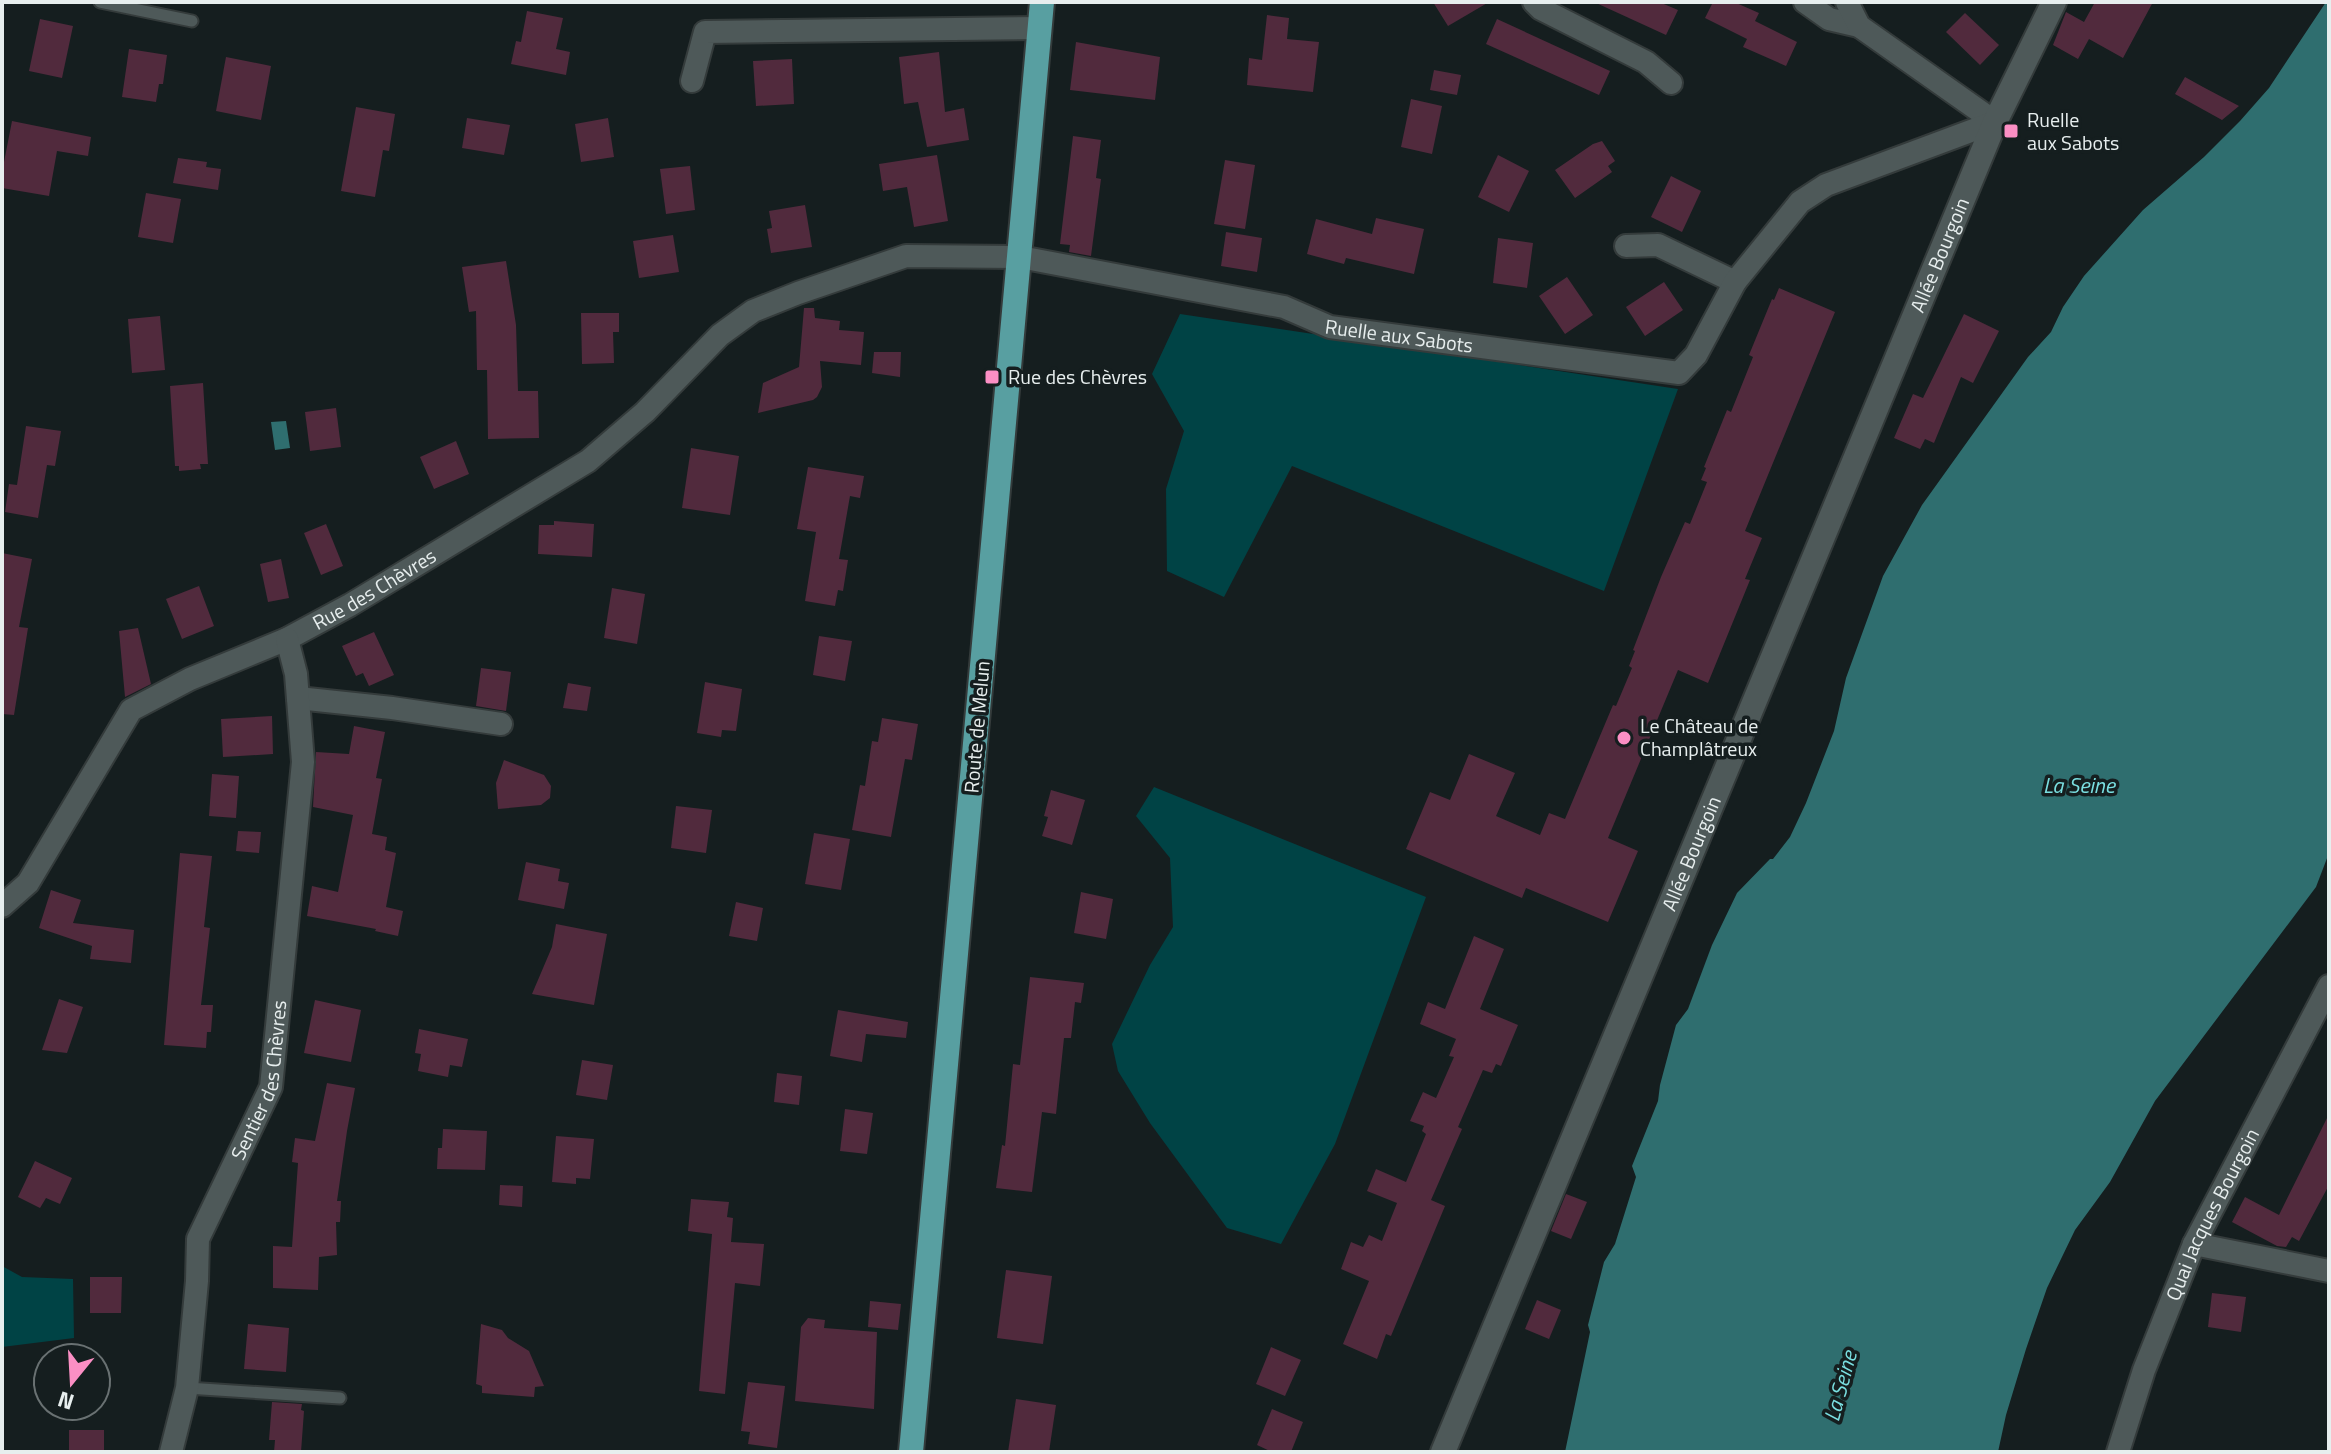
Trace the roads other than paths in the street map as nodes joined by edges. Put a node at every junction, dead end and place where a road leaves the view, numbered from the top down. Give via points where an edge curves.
1 (100, 2) edge
2 (1042, 2) edge
3 (1534, 2) edge
4 (1805, 2) edge
5 (1847, 2) edge
6 (2054, 2) edge
7 (192, 21) dead end
8 (1859, 26) junction
9 (1040, 28) junction
10 (692, 81) dead end
11 (1671, 83) dead end
12 (1995, 122) junction
13 (1626, 246) dead end
14 (1020, 257) junction
15 (1735, 282) junction
16 (287, 639) junction
17 (298, 698) junction
18 (501, 724) dead end
19 (2, 906) edge
20 (2329, 986) edge
21 (2194, 1244) junction
22 (2329, 1271) edge
23 (187, 1388) junction
24 (340, 1398) dead end
25 (171, 1452) edge
26 (911, 1452) edge
27 (1443, 1452) edge
28 (2118, 1452) edge

1 - 7 lane
2 - 9 main road, Route de Melun
3 - 11 street via 1646,62
4 - 8 street via 1829,19
5 - 8 street
6 - 12 street, Allée Bourgoin
8 - 12 street
9 - 10 street via 705,32
9 - 14 main road, Route de Melun
12 - 15 street, Ruelle aux Sabots via 1826,185 1800,202
12 - 27 street, Allée Bourgoin
13 - 15 street via 1658,245
14 - 15 street, Ruelle aux Sabots via 1284,307 1330,327 1679,373 1696,355
14 - 16 street, Rue des Chèvres via 906,256 753,311 720,335 588,461
14 - 26 main road, Route de Melun
16 - 17 street, Sentier des Chèvres
16 - 19 street, Rue des Chèvres via 131,710 28,883
17 - 18 street
17 - 23 street, Sentier des Chèvres via 303,762 271,1087 198,1239
20 - 21 street, Quai Jacques Bourgoin
21 - 22 street
21 - 28 street, Quai Jacques Bourgoin
23 - 24 lane
23 - 25 street, Sentier des Chèvres

